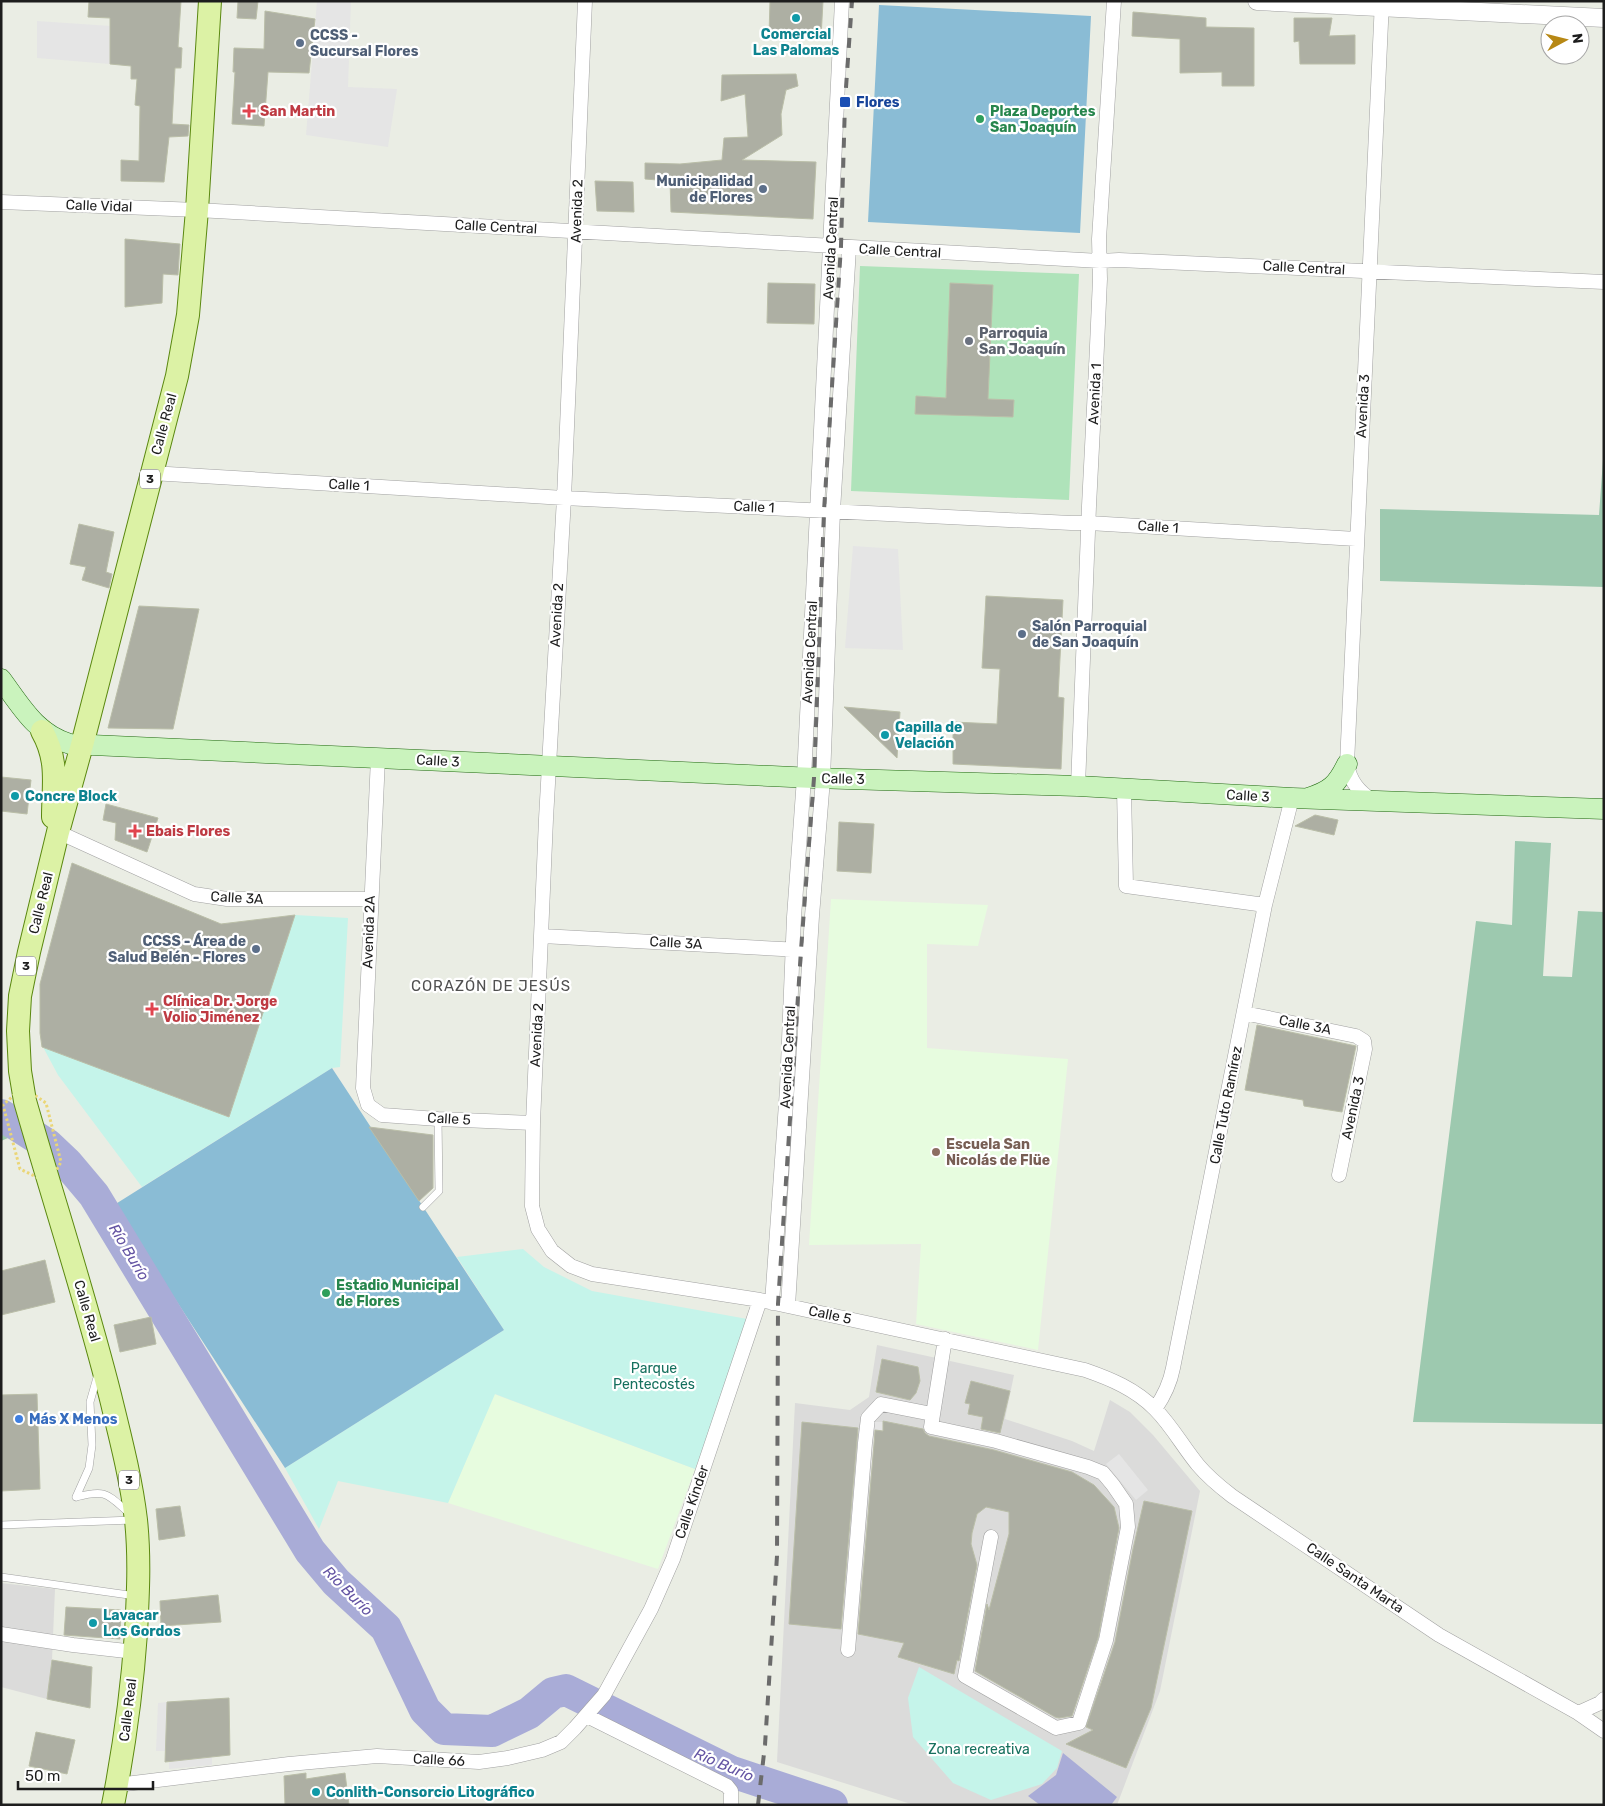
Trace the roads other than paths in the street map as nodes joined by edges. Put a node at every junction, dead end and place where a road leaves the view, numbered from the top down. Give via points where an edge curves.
1 (210, 1) edge
2 (585, 1) edge
3 (842, 1) edge
4 (1114, 1) edge
5 (1258, 1) edge
6 (1381, 4) edge
7 (1604, 18) edge
8 (1, 202) edge
9 (197, 210) junction
10 (576, 231) junction
11 (831, 244) junction
12 (849, 248) junction
13 (1100, 261) junction
14 (1369, 271) junction
15 (1604, 282) edge
16 (151, 473) junction
17 (564, 498) junction
18 (817, 510) junction
19 (833, 511) junction
20 (1089, 522) junction
21 (1356, 539) junction
22 (1, 680) edge
23 (42, 731) junction
24 (82, 745) junction
25 (378, 758) junction
26 (1347, 764) junction
27 (549, 767) junction
28 (813, 778) junction
29 (1078, 786) junction
30 (1124, 789) junction
31 (1299, 798) junction
32 (1374, 801) junction
33 (1604, 809) edge
34 (58, 832) junction
35 (370, 899) junction
36 (1265, 906) junction
37 (542, 936) junction
38 (792, 950) junction
39 (810, 950) junction
40 (1244, 1013) junction
41 (1364, 1041) joint
42 (368, 1105) joint
43 (438, 1119) junction
44 (533, 1123) junction
45 (1339, 1175) dead end
46 (423, 1207) dead end
47 (538, 1229) joint
48 (766, 1302) junction
49 (788, 1306) junction
50 (945, 1339) junction
51 (102, 1362) junction
52 (1134, 1391) joint
53 (1155, 1409) junction
54 (932, 1414) junction
55 (136, 1520) junction
56 (1, 1525) edge
57 (991, 1537) dead end
58 (1, 1577) edge
59 (138, 1596) junction
60 (1, 1634) edge
61 (848, 1650) dead end
62 (135, 1652) junction
63 (1604, 1699) edge
64 (1578, 1713) junction
65 (586, 1716) junction
66 (1604, 1731) edge
67 (115, 1795) edge
68 (731, 1798) edge

1 - 9 main road, Calle Real / 3
2 - 10 street, Avenida 2
3 - 11 street, Avenida Central
4 - 13 street, Avenida 1
5 - 6 street
6 - 7 street
6 - 14 street, Avenida 3
8 - 9 street, Calle Vidal
9 - 10 street, Calle Central
9 - 16 main road, Calle Real / 3 via 188,315 177,376
10 - 11 street, Calle Central
10 - 17 street, Avenida 2
11 - 12 street, Calle Central
11 - 18 street, Avenida Central
12 - 13 street, Calle Central
12 - 19 street, Avenida Central
13 - 14 street, Calle Central
13 - 20 street, Avenida 1
14 - 15 street, Calle Central
14 - 21 street, Avenida 3
16 - 17 street, Calle 1
16 - 24 main road, Calle Real / 3
17 - 18 street, Calle 1
17 - 27 street, Avenida 2
18 - 19 street, Calle 1
18 - 28 street, Avenida Central
19 - 20 street, Calle 1
19 - 28 street, Avenida Central
20 - 21 street, Calle 1
20 - 29 street, Avenida 1
21 - 26 street, Avenida 3
22 - 23 main road
23 - 24 main road, Calle 3 via 70,744
23 - 34 main road via 53,756 52,818
24 - 25 main road, Calle 3
24 - 34 main road, Calle Real / 3
25 - 27 main road, Calle 3
25 - 35 street, Avenida 2A
26 - 31 main road via 1340,779 1330,788 1320,794
26 - 32 street, Avenida 3 via 1354,784
27 - 28 main road, Calle 3
27 - 37 street, Avenida 2
28 - 29 main road, Calle 3
28 - 38 street, Avenida Central
28 - 39 street, Avenida Central
29 - 30 main road, Calle 3
30 - 31 main road, Calle 3
30 - 36 street via 1126,886
31 - 32 main road, Calle 3
31 - 36 street, Calle Tuto Ramírez
32 - 33 main road, Calle 3
34 - 35 street, Calle 3A via 207,897
34 - 51 main road, Calle Real / 3 via 20,996 20,1070 43,1164
35 - 42 street, Avenida 2A via 363,1088
36 - 40 street, Calle Tuto Ramírez
37 - 38 street, Calle 3A
37 - 44 street, Avenida 2
38 - 39 street, Calle 3A
38 - 48 street, Avenida Central via 787,1088
39 - 49 street, Avenida Central
40 - 41 street, Calle 3A via 1356,1036
40 - 53 street, Calle Tuto Ramírez via 1172,1375
41 - 45 street, Avenida 3
42 - 43 street, Calle 5 via 382,1115
43 - 44 street, Calle 5
43 - 46 lane via 439,1191
44 - 47 street, Avenida 2 via 532,1206
47 - 48 street, Calle 5 via 552,1251 570,1266 592,1274
48 - 49 street, Calle 5
48 - 65 street, Calle Kinder via 673,1559 651,1608 604,1695
49 - 50 street, Calle 5
50 - 52 street, Calle 5 via 1085,1370
50 - 54 street
51 - 55 main road, Calle Real / 3
51 - 55 lane via 90,1402 92,1445 89,1468 76,1496 107,1493
52 - 53 street, Calle Santa Marta
53 - 64 street, Calle Santa Marta via 1197,1464 1232,1496 1439,1635
54 - 57 street via 931,1427 1088,1466 1102,1473 1126,1504 1128,1527 1106,1640 1079,1723 1056,1728 965,1676
54 - 61 street via 881,1404 868,1418
55 - 56 lane
55 - 59 main road, Calle Real / 3
58 - 59 lane
59 - 62 main road, Calle Real / 3
60 - 62 street
62 - 67 main road, Calle Real / 3
63 - 64 street
64 - 66 street, Calle Santa Marta
65 - 67 street, Calle 66 via 561,1742 508,1758 479,1762 378,1756 289,1764
65 - 68 street via 706,1774 727,1786

